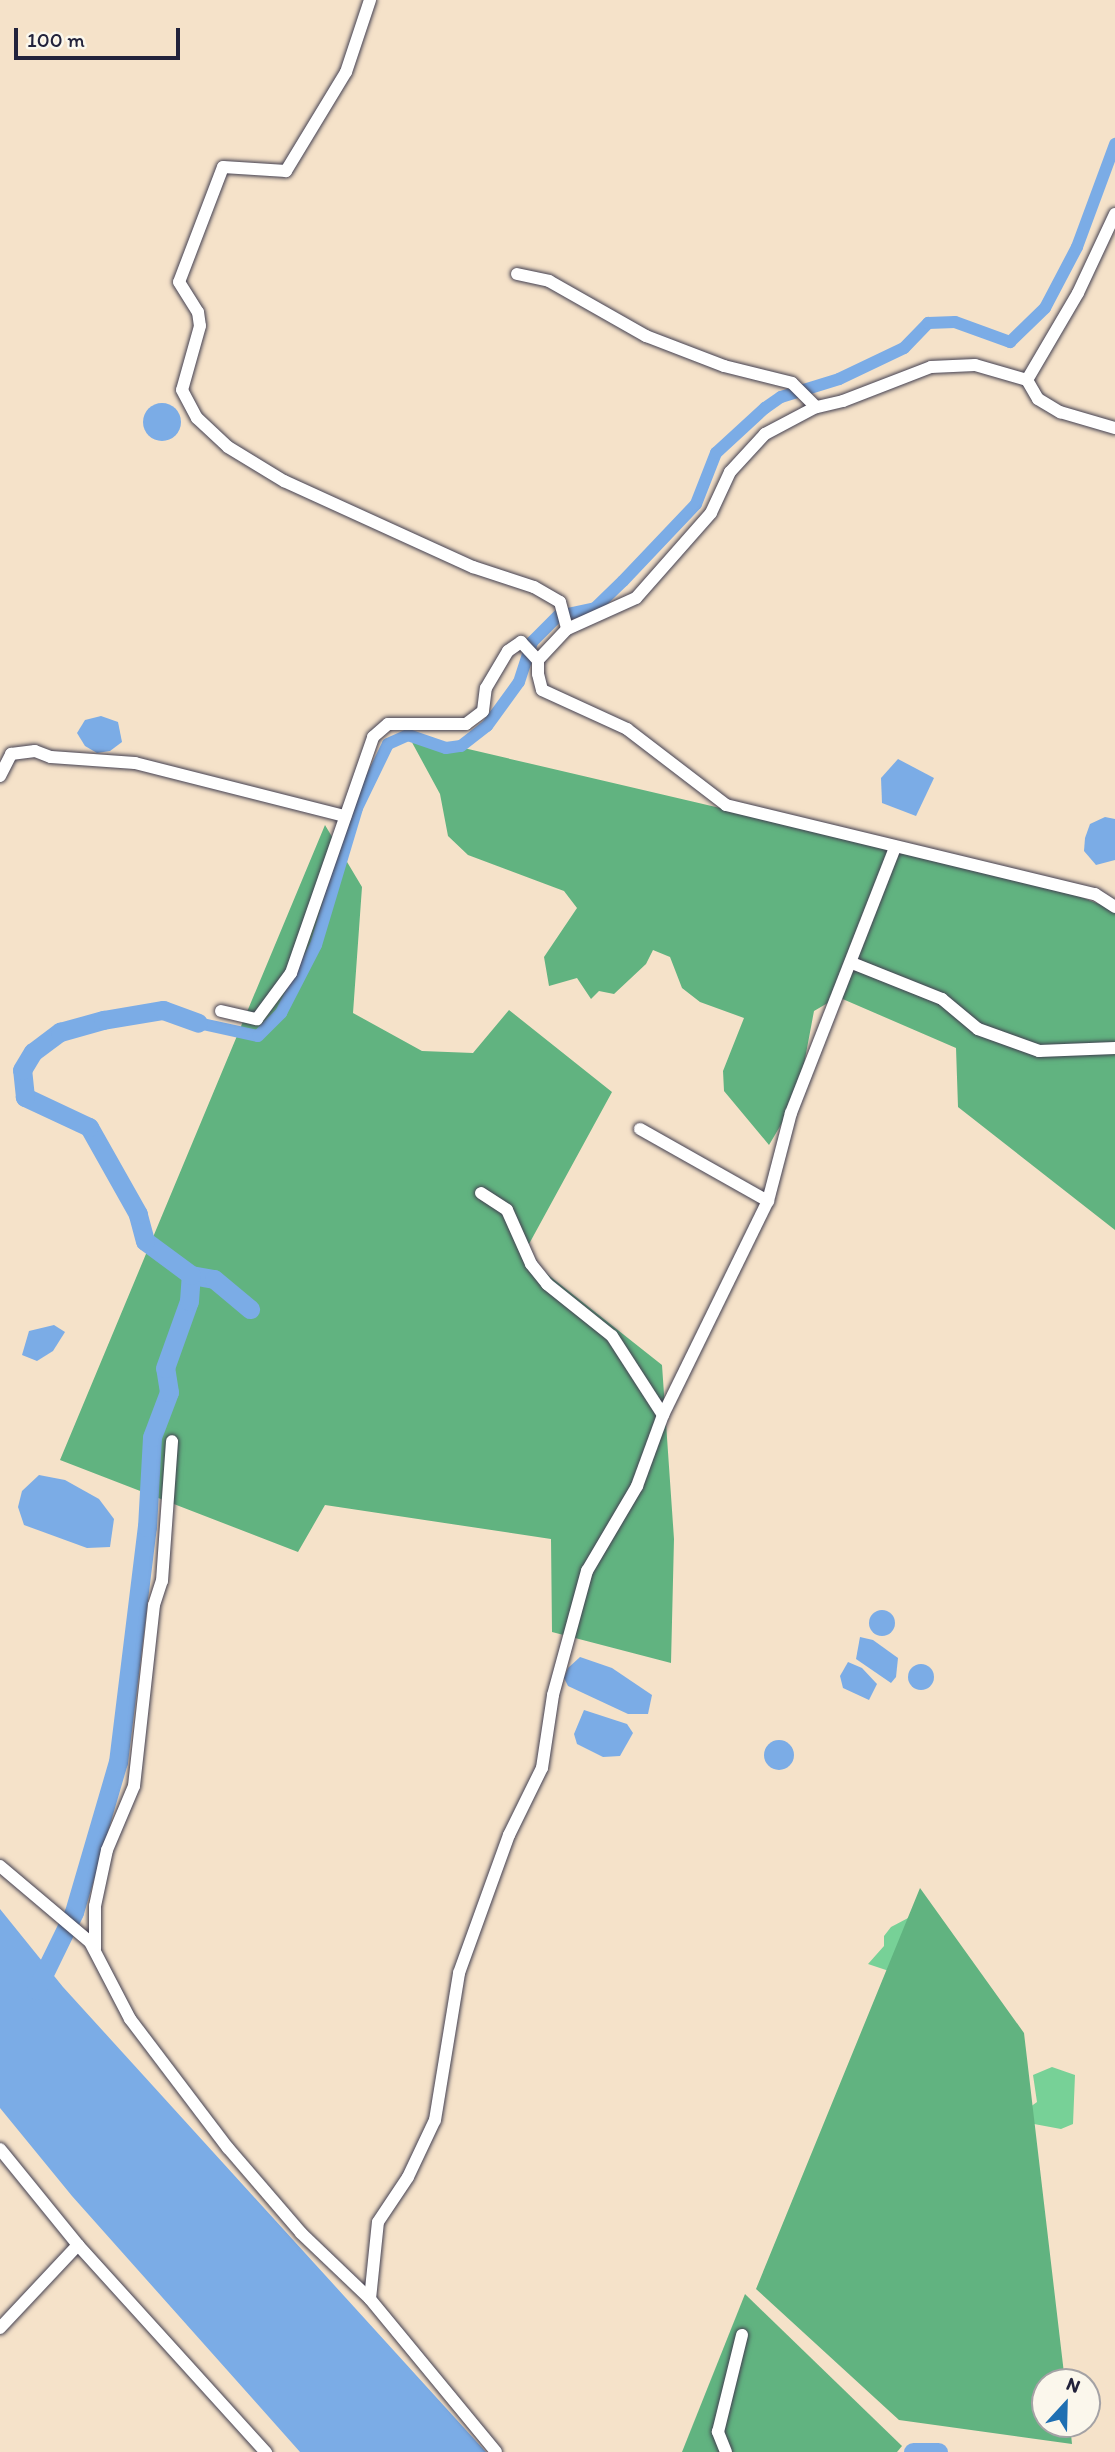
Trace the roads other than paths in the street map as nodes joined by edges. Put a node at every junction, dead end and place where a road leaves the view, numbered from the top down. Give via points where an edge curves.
1 (370, 0) edge
2 (1115, 214) edge
3 (517, 274) dead end
4 (1027, 380) junction
5 (814, 404) junction
6 (1115, 428) edge
7 (567, 629) junction
8 (538, 660) junction
9 (0, 776) edge
10 (345, 816) junction
11 (895, 847) junction
12 (1115, 907) edge
13 (852, 963) junction
14 (221, 1011) dead end
15 (1115, 1048) edge
16 (640, 1129) dead end
17 (481, 1193) dead end
18 (768, 1201) junction
19 (663, 1415) junction
20 (172, 1441) dead end
21 (0, 1866) edge
22 (93, 1947) junction
23 (0, 2149) edge
24 (78, 2245) junction
25 (370, 2299) junction
26 (0, 2328) edge
27 (742, 2334) dead end
28 (265, 2452) edge
29 (496, 2452) edge
30 (726, 2452) edge

1 - 7 street via 346,72 286,171 223,167 179,282 198,312 200,326 182,390 197,418 228,447 284,481 560,602
2 - 4 street via 1078,293
3 - 5 street via 549,281 646,336 724,366 792,383
4 - 5 street via 975,365 944,365
4 - 6 street via 1038,399 1060,412
5 - 7 street via 754,441 730,472 711,513 636,597
7 - 8 street
8 - 10 street via 521,642 508,651 486,688 483,711 466,724 388,724 373,737
8 - 11 street via 542,690 627,729 726,804
9 - 10 street via 11,754 35,751 51,757 135,763
10 - 14 street via 291,973 277,996 257,1018
11 - 12 street via 1095,894
11 - 13 street
13 - 15 street via 942,999 978,1029 1038,1051
13 - 18 street via 791,1113
16 - 18 street
17 - 19 street via 507,1210 531,1264 547,1284 612,1336
18 - 19 street
19 - 25 street via 637,1486 587,1571 553,1695 542,1768 509,1835 458,1973 435,2120 408,2177 378,2222
20 - 22 street via 162,1581 154,1605 134,1786 107,1850 95,1906
21 - 22 street
22 - 25 street via 130,2019 228,2148 301,2233
23 - 24 street
24 - 26 street
24 - 28 street
25 - 29 street
27 - 30 street via 718,2432

